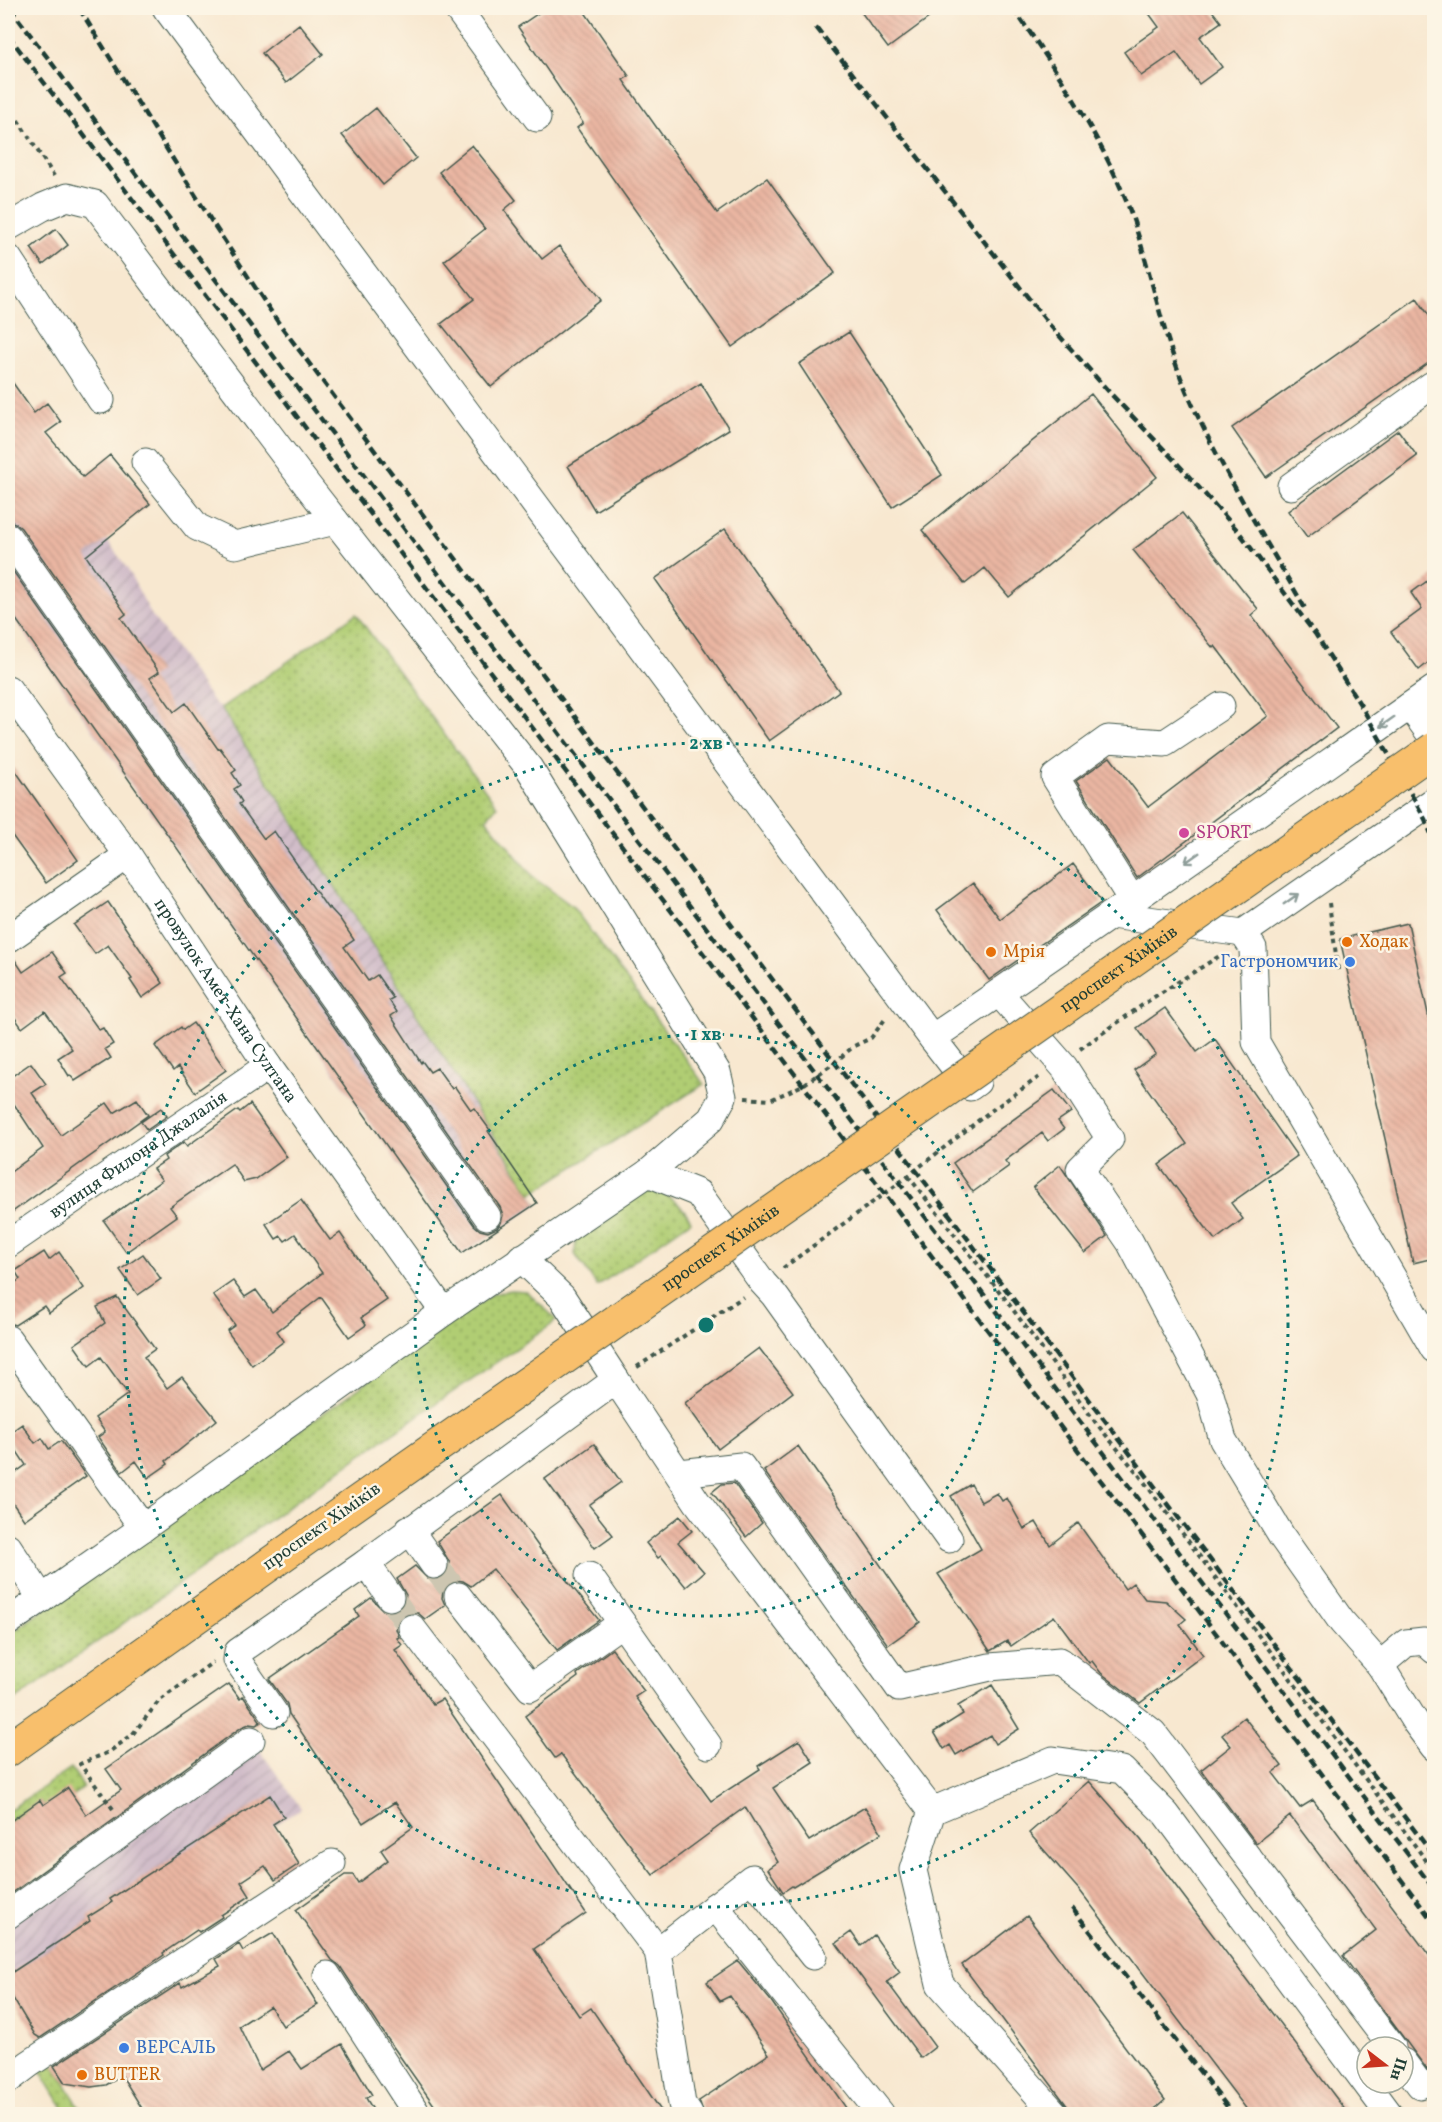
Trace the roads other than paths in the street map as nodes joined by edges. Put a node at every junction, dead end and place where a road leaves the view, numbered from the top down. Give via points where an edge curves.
1 (166, 8) edge
2 (457, 8) edge
3 (537, 118) dead end
4 (8, 227) edge
5 (8, 258) edge
6 (1434, 388) edge
7 (101, 400) dead end
8 (145, 462) dead end
9 (1291, 486) dead end
10 (335, 521) junction
11 (8, 537) edge
12 (8, 689) edge
13 (1434, 689) edge
14 (1221, 706) dead end
15 (1410, 706) junction
16 (1434, 739) edge
17 (1434, 749) edge
18 (1434, 801) edge
19 (128, 855) junction
20 (1121, 908) junction
21 (1198, 927) junction
22 (1245, 935) junction
23 (8, 939) edge
24 (999, 993) junction
25 (1040, 1037) junction
26 (932, 1038) junction
27 (268, 1066) junction
28 (648, 1173) junction
29 (487, 1216) dead end
30 (8, 1244) edge
31 (521, 1258) junction
32 (444, 1312) junction
33 (8, 1339) edge
34 (1434, 1349) edge
35 (616, 1380) junction
36 (680, 1473) junction
37 (143, 1528) junction
38 (410, 1529) junction
39 (949, 1539) dead end
40 (8, 1547) edge
41 (366, 1563) junction
42 (434, 1565) tunnel mouth
43 (589, 1576) dead end
44 (458, 1596) tunnel mouth
45 (390, 1597) tunnel mouth
46 (42, 1599) junction
47 (8, 1622) edge
48 (622, 1623) junction
49 (412, 1628) tunnel mouth
50 (1434, 1650) edge
51 (1380, 1665) junction
52 (274, 1713) dead end
53 (252, 1740) dead end
54 (708, 1744) dead end
55 (1434, 1747) edge
56 (8, 1750) edge
57 (932, 1811) junction
58 (332, 1863) dead end
59 (715, 1906) junction
60 (8, 1916) edge
61 (658, 1951) junction
62 (813, 1956) dead end
63 (327, 1975) dead end
64 (1383, 2035) edge
65 (1415, 2078) edge
66 (8, 2080) edge
67 (1420, 2085) dead end
68 (417, 2115) edge
69 (689, 2115) edge
70 (881, 2115) edge
71 (1055, 2115) edge
72 (1389, 2115) edge

1 - 26 street
2 - 3 street
4 - 10 street via 67,197 95,204
5 - 7 street
6 - 9 street via 1432,385
8 - 10 street via 197,527 235,545
10 - 28 street via 529,768 717,1072 723,1097 711,1119
11 - 29 street
12 - 19 street, провулок Амет-Хана Султана
13 - 15 street
14 - 20 street via 1166,744 1108,739 1055,777
15 - 16 street
15 -> 20 street
17 - 56 main road, проспект Хіміків, bridge
22 -> 18 street
19 - 23 street
19 - 27 street, провулок Амет-Хана Султана
20 - 21 street
20 - 24 street
21 - 22 street
21 - 25 street
22 - 34 street via 1254,948 1256,1042
24 - 25 street
24 - 26 street
25 - 26 street via 970,1087
25 - 51 street via 1110,1139 1080,1169 1130,1242 1210,1394 1223,1440 1282,1537 1342,1622
27 - 30 street, вулиця Филона Джалалія
27 - 32 street, провулок Амет-Хана Султана
28 - 31 street
28 - 39 street via 698,1194
31 - 32 street
31 - 35 street via 562,1297
32 - 37 street
33 - 37 street
35 - 36 street
35 - 38 street
36 - 57 street via 697,1502
36 - 64 street via 741,1466 899,1688 990,1667 1060,1661 1153,1733
37 - 46 street
38 - 41 street
38 - 42 street
40 - 46 street
41 - 45 street
41 - 52 street via 238,1652 237,1660
43 - 48 street
44 - 48 street via 530,1688
46 - 47 street
48 - 54 street
49 - 61 street
50 - 51 street via 1424,1641 1406,1643
51 - 55 street
53 - 60 street
57 - 71 street via 913,1870 940,1984
57 - 72 street via 1053,1760 1122,1770 1166,1814
58 - 66 street
59 - 61 street
59 - 62 street via 752,1878
59 - 70 street
61 - 69 street via 682,2104
63 - 68 street
65 - 67 street

